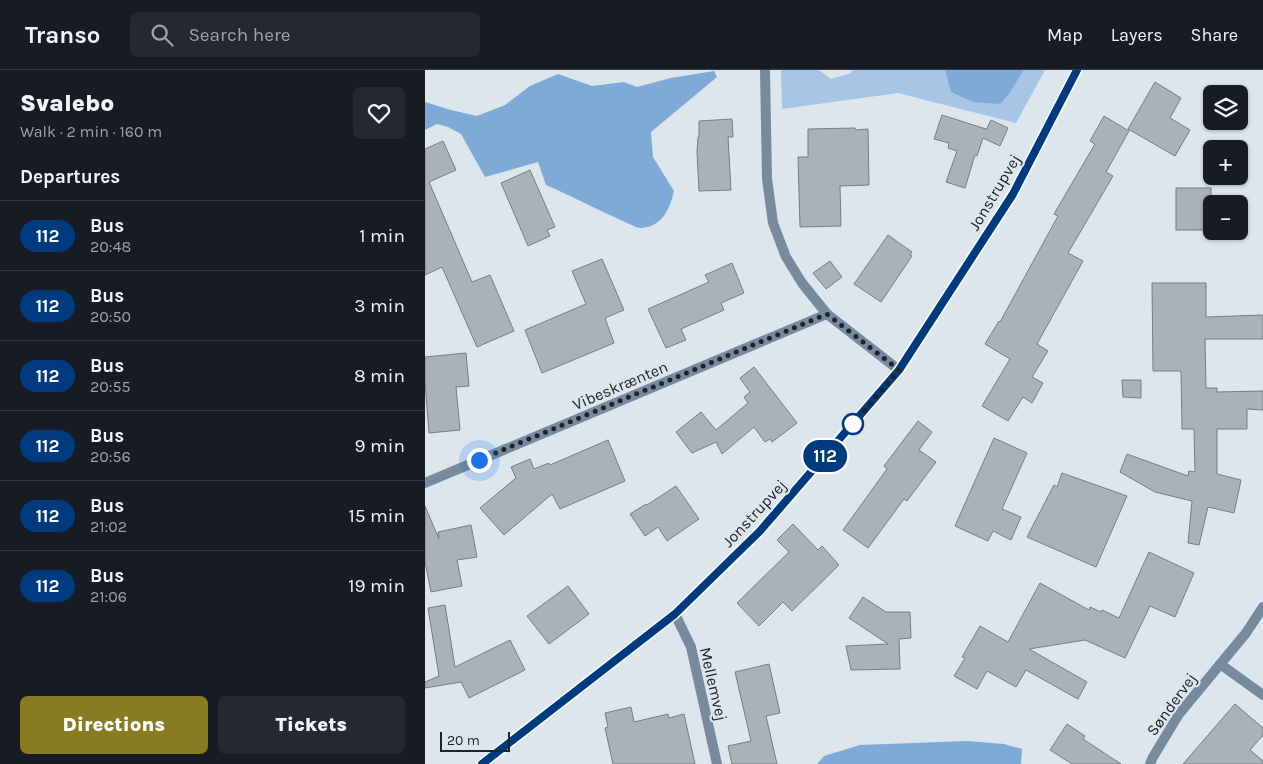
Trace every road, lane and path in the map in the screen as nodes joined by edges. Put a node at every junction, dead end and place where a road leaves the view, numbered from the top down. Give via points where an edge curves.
1 (765, 70) edge
2 (1077, 70) edge
3 (827, 314) junction
4 (899, 370) junction
5 (425, 482) edge
6 (1263, 606) edge
7 (675, 614) junction
8 (1220, 664) junction
9 (1263, 695) edge
10 (482, 764) edge
11 (717, 764) edge
12 (1151, 764) edge

1 - 3 street via 767,180 773,223 786,257
2 - 4 street, Jonstrupvej via 1013,194
3 - 4 street
3 - 5 street, Vibeskrænten
4 - 7 street, Jonstrupvej via 760,531
6 - 8 street, Søndervej
7 - 10 street, Jonstrupvej
7 - 11 street, Mellemvej via 691,647
8 - 9 street
8 - 12 street, Søndervej via 1179,714

